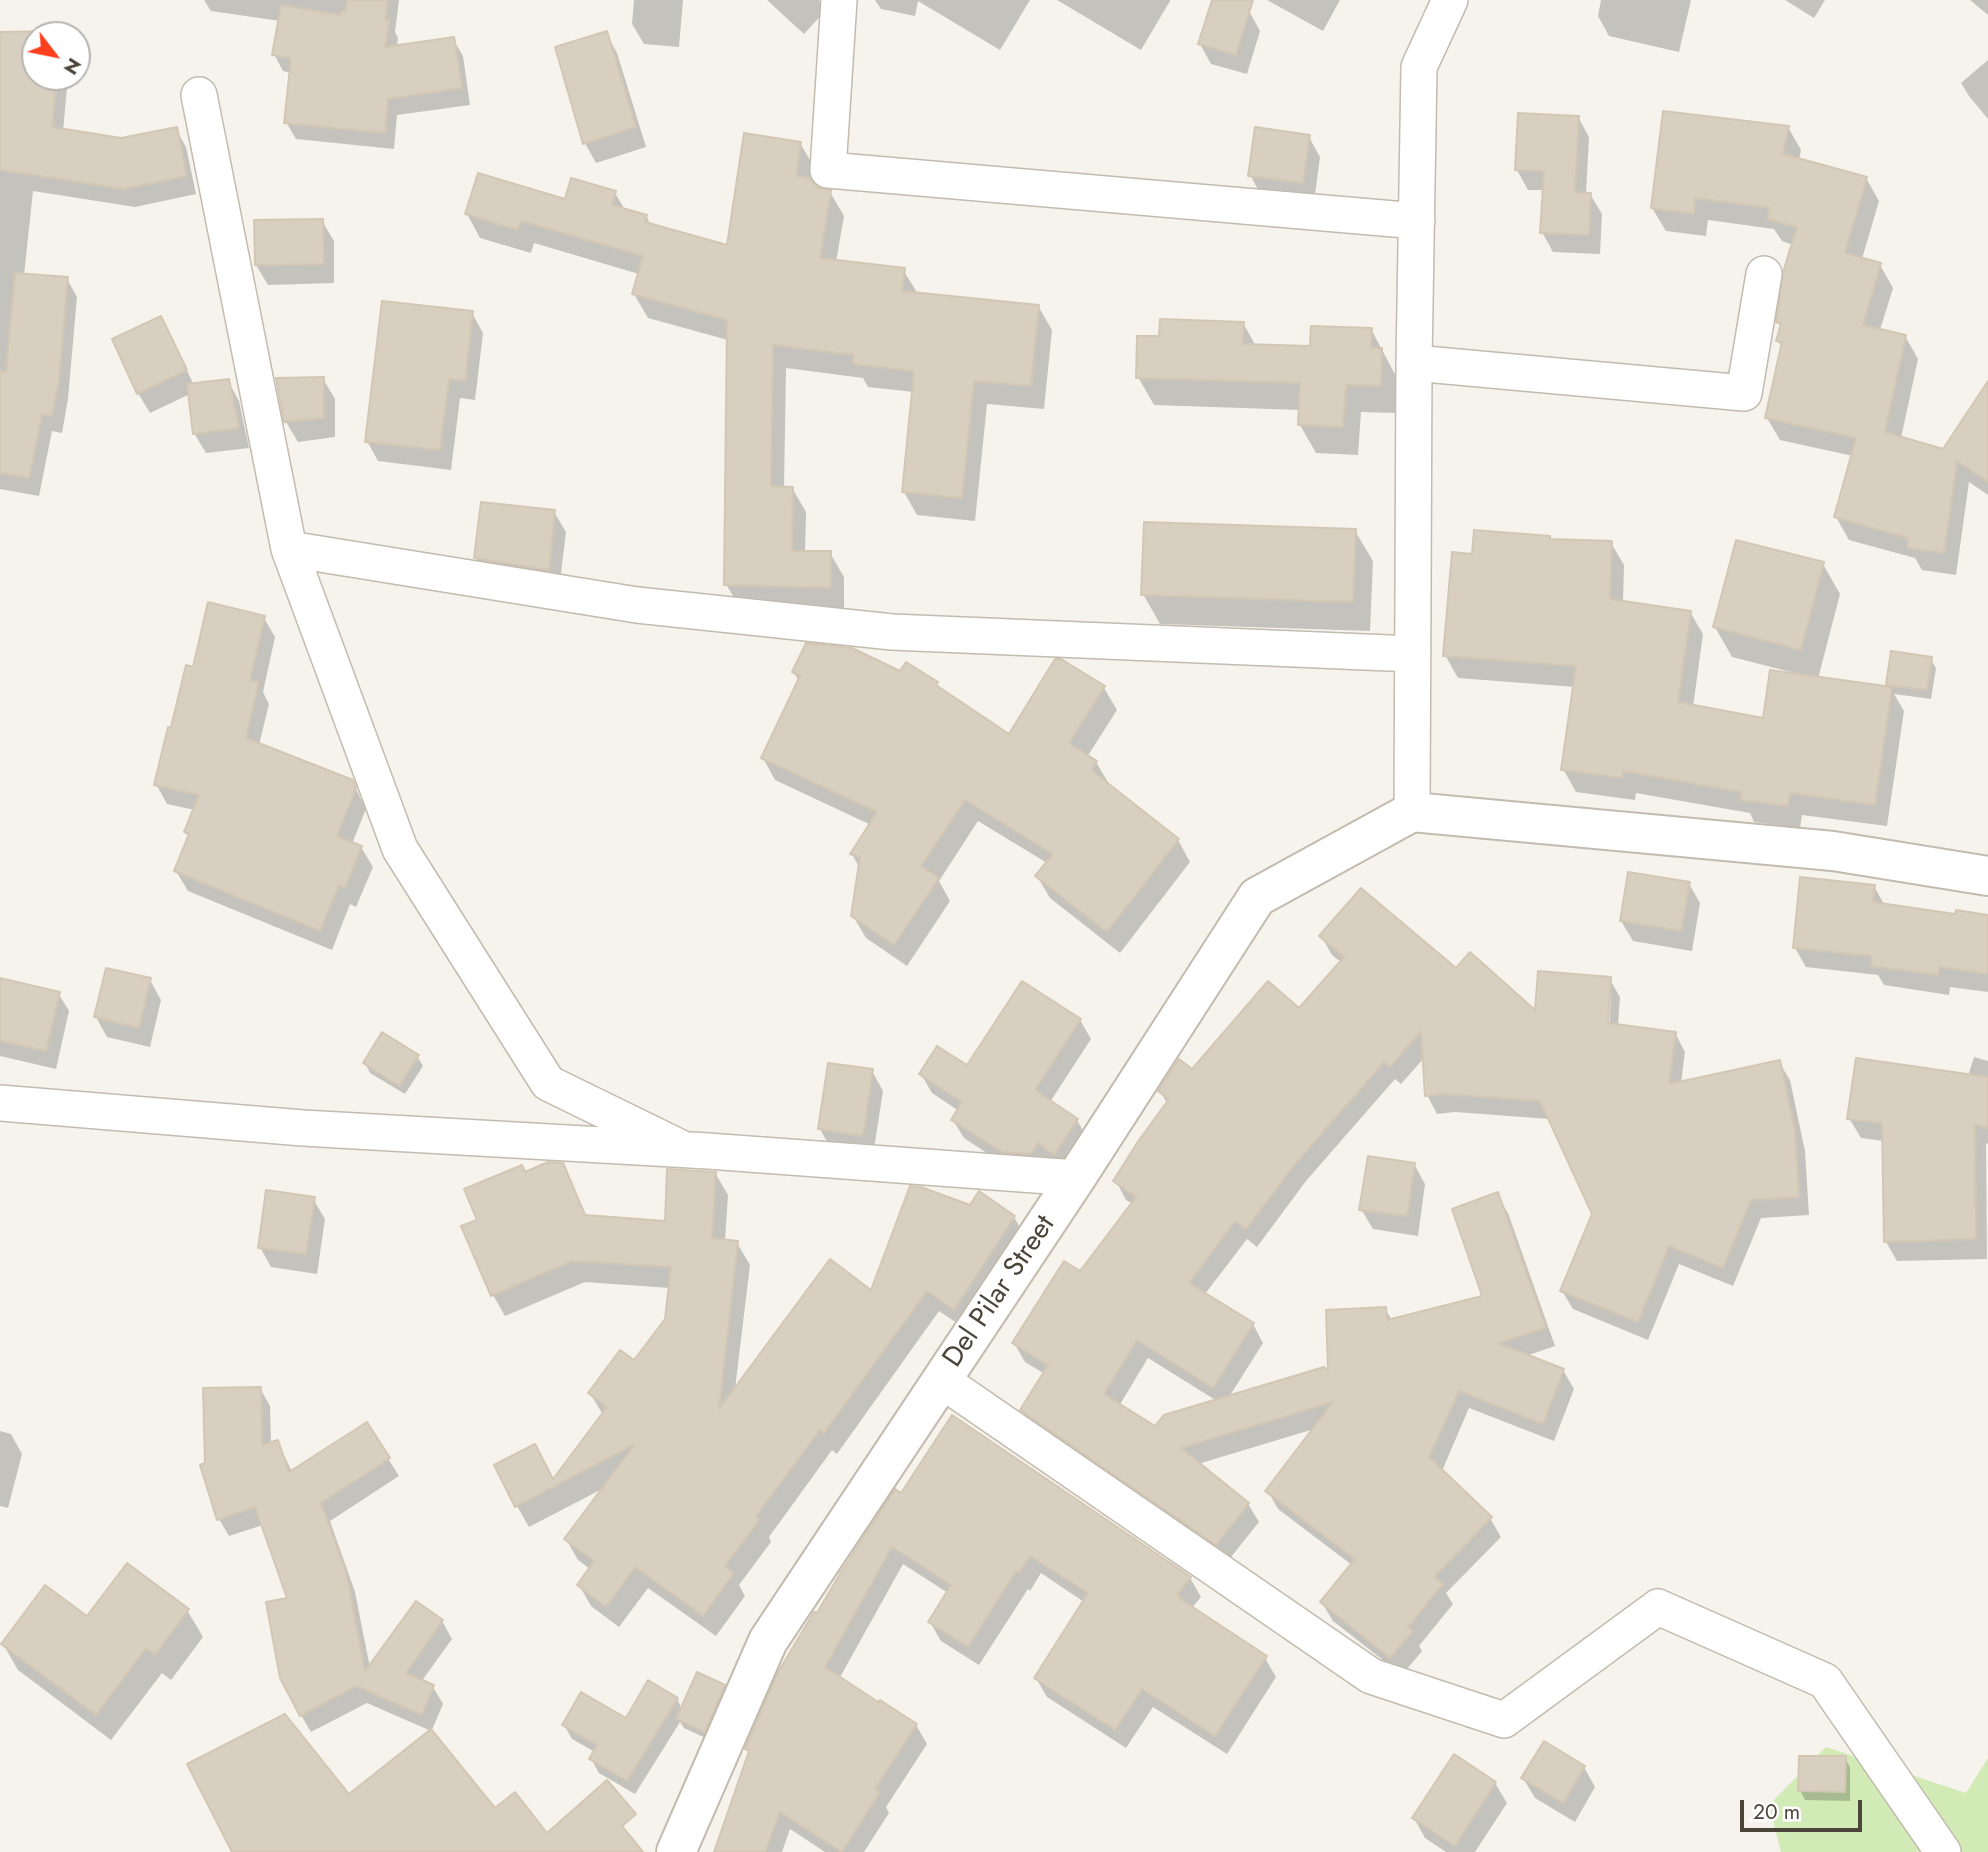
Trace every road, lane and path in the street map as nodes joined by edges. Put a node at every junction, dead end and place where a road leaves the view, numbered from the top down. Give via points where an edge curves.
1 (839, 0) edge
2 (1450, 0) edge
3 (199, 94) dead end
4 (1417, 221) junction
5 (1763, 274) dead end
6 (1415, 363) junction
7 (289, 549) junction
8 (1413, 654) junction
9 (1412, 812) junction
10 (1988, 877) edge
11 (0, 1103) edge
12 (683, 1149) junction
13 (1076, 1178) junction
14 (941, 1380) junction
15 (676, 1852) edge
16 (1943, 1852) edge

1 - 4 street via 828,170
2 - 4 street via 1419,67
3 - 7 street
4 - 6 street
5 - 6 street via 1744,393
6 - 8 street
7 - 8 street via 637,605 892,632
7 - 12 street via 400,849 548,1083
8 - 9 street
9 - 10 street via 1832,851
9 - 13 street, Del Pilar Street via 1257,897
11 - 12 street via 303,1128
12 - 13 street
13 - 14 street, Del Pilar Street
14 - 15 street, Del Pilar Street via 768,1641
14 - 16 street via 1371,1676 1504,1720 1658,1607 1825,1681

